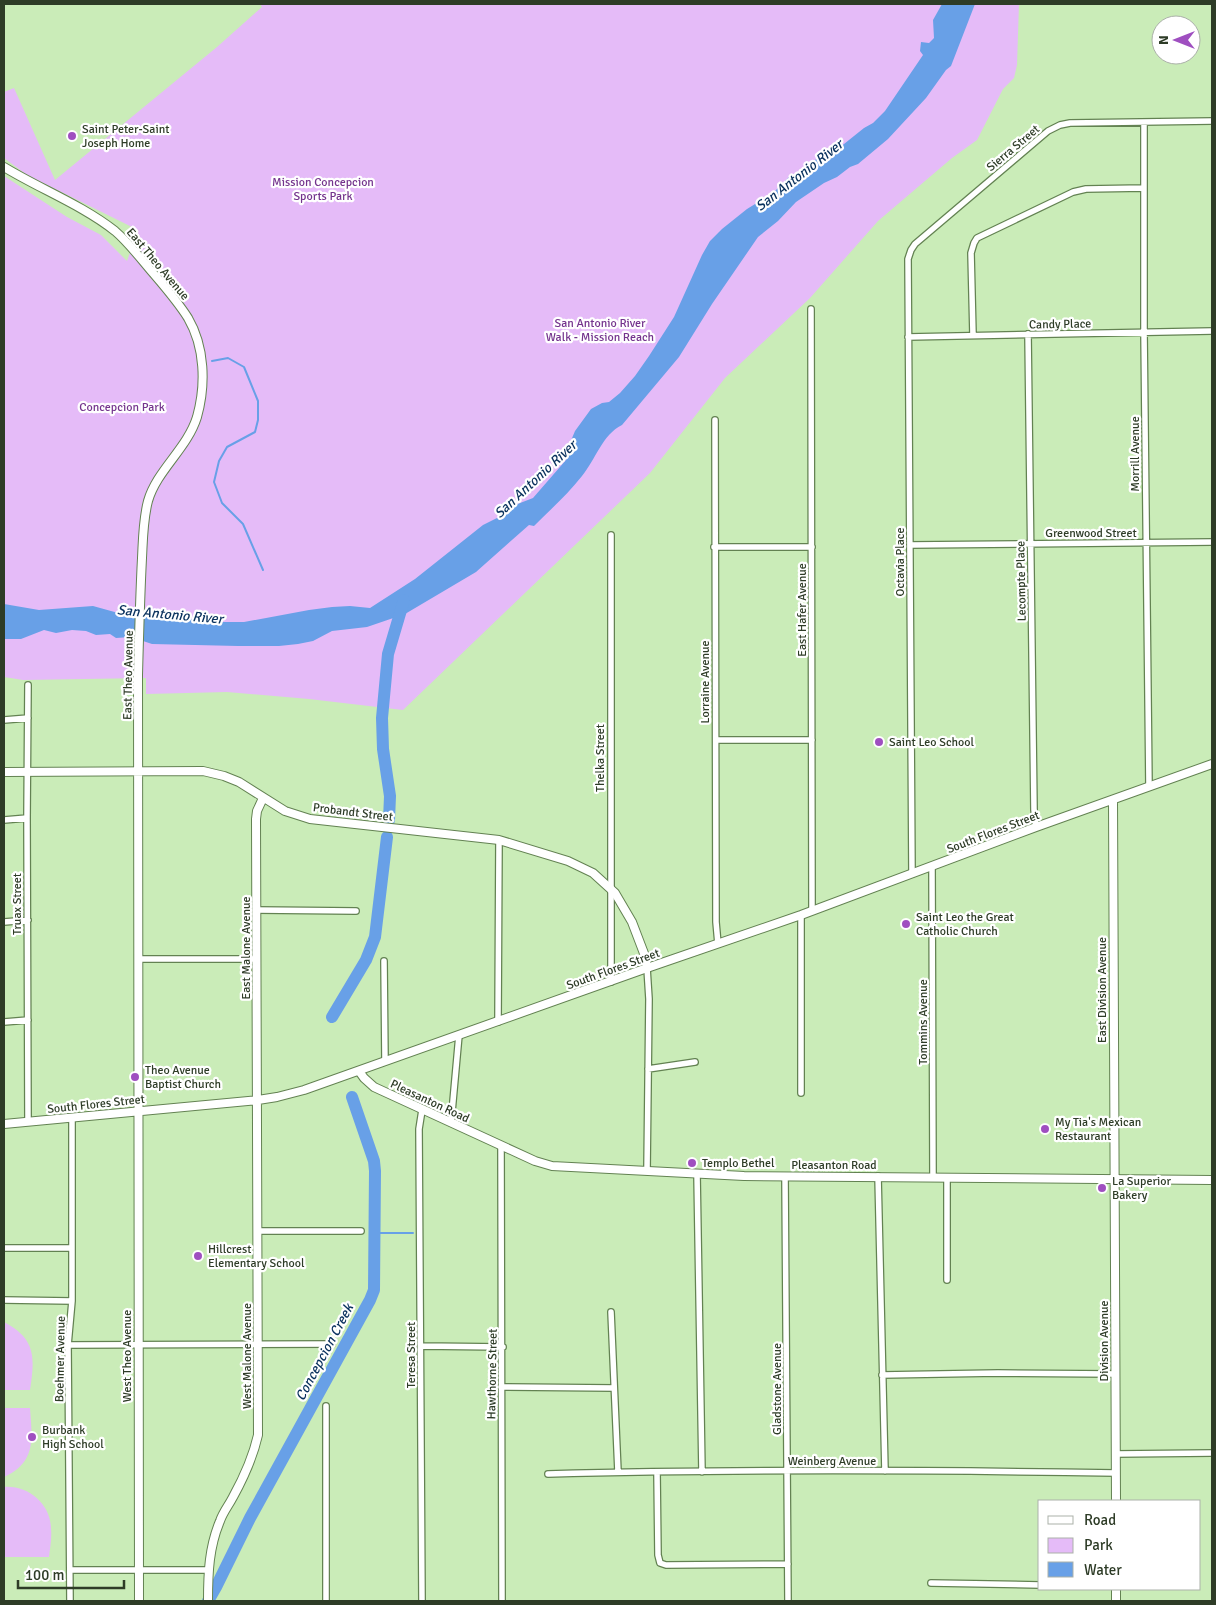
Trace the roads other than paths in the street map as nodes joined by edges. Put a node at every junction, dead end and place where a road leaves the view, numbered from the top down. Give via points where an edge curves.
1 (1212, 121) edge
2 (1144, 122) junction
3 (4, 167) edge
4 (1144, 188) junction
5 (911, 250) joint
6 (811, 309) dead end
7 (1212, 331) edge
8 (1144, 332) junction
9 (1028, 334) junction
10 (973, 336) junction
11 (908, 337) junction
12 (715, 420) dead end
13 (611, 535) dead end
14 (1212, 542) edge
15 (1145, 543) junction
16 (1030, 544) junction
17 (910, 545) junction
18 (714, 547) junction
19 (812, 547) junction
20 (28, 685) dead end
21 (28, 718) junction
22 (4, 720) edge
23 (716, 740) junction
24 (812, 740) junction
25 (1212, 764) edge
26 (138, 771) junction
27 (4, 772) edge
28 (27, 772) junction
29 (1149, 787) junction
30 (263, 798) junction
31 (1113, 800) junction
32 (27, 818) junction
33 (4, 820) edge
34 (1036, 827) junction
35 (498, 840) junction
36 (932, 867) junction
37 (912, 874) junction
38 (610, 888) junction
39 (257, 910) junction
40 (356, 911) dead end
41 (812, 911) junction
42 (802, 915) junction
43 (28, 920) junction
44 (4, 922) edge
45 (718, 944) junction
46 (138, 959) junction
47 (257, 959) junction
48 (384, 961) dead end
49 (648, 968) junction
50 (611, 982) junction
51 (28, 1020) junction
52 (4, 1022) edge
53 (498, 1022) junction
54 (458, 1035) junction
55 (385, 1061) junction
56 (695, 1062) dead end
57 (648, 1069) junction
58 (359, 1071) junction
59 (801, 1093) dead end
60 (258, 1100) junction
61 (422, 1110) junction
62 (138, 1112) junction
63 (72, 1118) junction
64 (28, 1122) junction
65 (451, 1123) junction
66 (4, 1124) edge
67 (501, 1146) junction
68 (647, 1171) junction
69 (696, 1174) junction
70 (785, 1176) junction
71 (878, 1176) junction
72 (933, 1178) junction
73 (947, 1178) junction
74 (1114, 1180) junction
75 (1212, 1180) edge
76 (258, 1231) junction
77 (361, 1231) dead end
78 (4, 1248) edge
79 (72, 1248) junction
80 (947, 1280) dead end
81 (4, 1300) edge
82 (72, 1300) junction
83 (610, 1312) dead end
84 (258, 1344) junction
85 (332, 1344) dead end
86 (68, 1345) junction
87 (138, 1345) junction
88 (421, 1346) junction
89 (502, 1347) junction
90 (1115, 1374) junction
91 (882, 1375) junction
92 (501, 1387) junction
93 (614, 1388) junction
94 (326, 1406) dead end
95 (1212, 1453) edge
96 (1116, 1454) junction
97 (885, 1471) junction
98 (618, 1472) junction
99 (656, 1472) junction
100 (702, 1472) junction
101 (787, 1472) junction
102 (1116, 1473) junction
103 (548, 1474) dead end
104 (1116, 1500) edge
105 (788, 1564) junction
106 (70, 1570) junction
107 (139, 1570) junction
108 (208, 1570) junction
109 (931, 1584) dead end
110 (1038, 1584) edge
111 (70, 1601) edge
112 (139, 1601) edge
113 (208, 1601) edge
114 (326, 1601) edge
115 (422, 1601) edge
116 (502, 1601) edge
117 (788, 1601) edge

1 - 2 street, Sierra Street
2 - 4 street, Morrill Avenue
2 - 5 street, Sierra Street via 1070,123 1048,131
3 - 26 main road, East Theo Avenue via 116,232 176,301 197,339 203,381 201,401 188,438 148,500 144,523
4 - 8 street, Morrill Avenue
4 - 10 street via 1073,192 977,238 971,253
5 - 11 street, Octavia Place via 908,259
6 - 19 street, East Hafer Avenue
7 - 8 street, Candy Place
8 - 9 street, Candy Place
8 - 15 street, Morrill Avenue
9 - 10 street, Candy Place
9 - 16 street, Lecompte Place
10 - 11 street, Candy Place
11 - 17 street, Octavia Place
12 - 18 street, Lorraine Avenue
13 - 38 street, Thelka Street
14 - 15 street, Greenwood Street
15 - 16 street, Greenwood Street
15 - 29 street, Morrill Avenue
16 - 17 street, Greenwood Street
16 - 34 street, Lecompte Place
17 - 37 street, Octavia Place
18 - 19 street
18 - 23 street, Lorraine Avenue
19 - 24 street, East Hafer Avenue
20 - 21 street, Truax Street
21 - 22 street
21 - 28 street, Truax Street
23 - 24 street
23 - 45 street, Lorraine Avenue
24 - 41 street, East Hafer Avenue
25 - 29 main road, South Flores Street
26 - 28 main road, Probandt Street
26 - 30 main road, Probandt Street via 218,774
26 - 46 main road, East Theo Avenue
27 - 28 main road, Probandt Street
28 - 32 street, Truax Street
29 - 31 main road, South Flores Street
30 - 35 main road, Probandt Street via 285,812 310,819
30 - 39 main road, East Malone Avenue via 256,819
31 - 34 main road, South Flores Street
31 - 74 main road, East Division Avenue
32 - 33 street
32 - 43 street, Truax Street
34 - 36 main road, South Flores Street
35 - 38 main road, Probandt Street via 568,861 593,873
35 - 53 street
36 - 37 main road, South Flores Street
36 - 72 street, Tommins Avenue
37 - 41 main road, South Flores Street
38 - 49 main road, Probandt Street via 632,922
38 - 50 street, Thelka Street
39 - 40 street
39 - 47 main road, East Malone Avenue
41 - 42 main road, South Flores Street
42 - 45 main road, South Flores Street
42 - 59 street
43 - 44 street
43 - 51 street, Truax Street
45 - 49 main road, South Flores Street
46 - 47 street
46 - 62 main road, East Theo Avenue
47 - 60 main road, East Malone Avenue
48 - 55 street
49 - 50 main road, South Flores Street
49 - 57 street
50 - 53 main road, South Flores Street
51 - 52 street
51 - 64 street, Truax Street
53 - 54 main road, South Flores Street
54 - 55 main road, South Flores Street
54 - 65 street
55 - 58 main road, South Flores Street
56 - 57 street
57 - 68 street
58 - 60 main road, South Flores Street via 304,1090
58 - 61 main road, Pleasanton Road via 374,1087
60 - 62 main road, South Flores Street
60 - 76 main road, West Malone Avenue
61 - 65 main road, Pleasanton Road
61 - 88 street, Teresa Street via 419,1129
62 - 63 main road, South Flores Street
62 - 87 main road, West Theo Avenue
63 - 64 main road, South Flores Street
63 - 79 street, Boehmer Avenue
64 - 66 main road, South Flores Street
65 - 67 main road, Pleasanton Road
67 - 68 main road, Pleasanton Road via 544,1164
67 - 89 street, Hawthorne Street
68 - 69 main road, Pleasanton Road
69 - 70 main road, Pleasanton Road
69 - 100 street
70 - 71 main road, Pleasanton Road
70 - 101 street, Gladstone Avenue
71 - 72 main road, Pleasanton Road
71 - 91 street
72 - 73 main road, Pleasanton Road
73 - 74 main road, Pleasanton Road
73 - 80 street
74 - 75 main road, Pleasanton Road
74 - 90 main road, Division Avenue
76 - 77 street
76 - 84 main road, West Malone Avenue
78 - 79 street
79 - 82 street, Boehmer Avenue
81 - 82 street
82 - 86 street, Boehmer Avenue
83 - 93 street
84 - 85 street
84 - 87 street
84 - 108 main road, West Malone Avenue via 256,1446 246,1473 220,1519
86 - 87 street
86 - 106 street, Boehmer Avenue
87 - 107 main road, West Theo Avenue
88 - 89 street
88 - 115 street, Teresa Street
89 - 92 street, Hawthorne Street
90 - 91 street
90 - 96 main road, Division Avenue
91 - 97 street
92 - 93 street
92 - 116 street, Hawthorne Street
93 - 98 street
94 - 114 street
95 - 96 street
96 - 102 main road, Division Avenue
97 - 101 street, Weinberg Avenue
97 - 102 street, Weinberg Avenue
98 - 99 street, Weinberg Avenue
98 - 103 street, Weinberg Avenue
99 - 100 street, Weinberg Avenue
99 - 105 street via 660,1563
100 - 101 street, Weinberg Avenue
101 - 105 street, Gladstone Avenue
102 - 104 main road, Division Avenue
105 - 117 street, Gladstone Avenue
106 - 107 street
106 - 111 street, Boehmer Avenue
107 - 108 street
107 - 112 main road, West Theo Avenue
108 - 113 main road, West Malone Avenue
109 - 110 street

